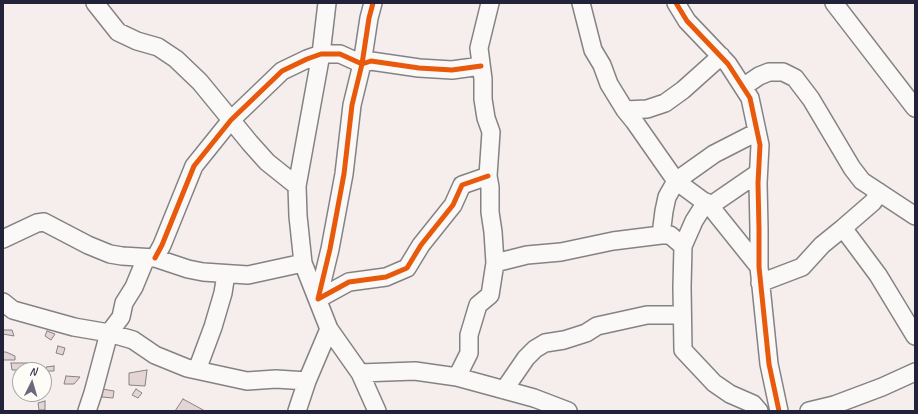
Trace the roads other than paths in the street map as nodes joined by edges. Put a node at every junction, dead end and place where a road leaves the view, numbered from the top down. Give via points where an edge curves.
1 (95, 3) edge
2 (327, 3) edge
3 (373, 3) edge
4 (490, 3) edge
5 (581, 3) edge
6 (676, 3) edge
7 (834, 3) edge
8 (321, 54) junction
9 (721, 56) junction
10 (362, 64) junction
11 (481, 66) junction
12 (743, 87) junction
13 (915, 108) edge
14 (625, 110) junction
15 (231, 120) junction
16 (757, 132) junction
17 (758, 173) junction
18 (488, 176) junction
19 (676, 181) junction
20 (297, 186) junction
21 (879, 192) junction
22 (708, 204) junction
23 (915, 216) edge
24 (843, 228) junction
25 (661, 235) junction
26 (3, 240) edge
27 (683, 246) junction
28 (151, 258) junction
29 (303, 263) junction
30 (495, 263) junction
31 (226, 274) junction
32 (759, 275) junction
33 (318, 299) junction
34 (3, 302) edge
35 (682, 313) junction
36 (329, 329) junction
37 (109, 332) junction
38 (915, 336) edge
39 (197, 370) junction
40 (915, 372) edge
41 (360, 373) junction
42 (457, 377) junction
43 (307, 381) junction
44 (504, 390) junction
45 (86, 411) edge
46 (297, 411) edge
47 (377, 411) edge
48 (568, 411) edge
49 (759, 411) edge
50 (779, 411) edge
51 (809, 411) edge

1 - 15 street via 118,32 158,47 176,59 200,82
2 - 8 street
3 - 10 street
4 - 11 street via 479,48
5 - 14 street via 593,50 602,65 608,84
6 - 9 street via 687,20
7 - 13 street
8 - 10 street via 340,54
8 - 15 street via 282,71
8 - 20 street
9 - 12 street
9 - 14 street via 665,103 647,109
10 - 11 street via 371,61 452,70
10 - 33 street via 352,105 344,174 330,249
11 - 18 street via 486,118 491,132
12 - 16 street via 750,98
12 - 21 street via 769,72 783,72 795,78 811,99 852,168 862,181
14 - 19 street
15 - 20 street via 267,162
15 - 28 street via 194,166 162,245
16 - 17 street via 760,146
16 - 19 street via 714,154
17 - 22 street
17 - 32 street
18 - 30 street
18 - 33 street via 462,185 453,205 421,245 407,268 386,277 349,282
19 - 22 street
19 - 25 street via 667,197
20 - 29 street
21 - 23 street
21 - 24 street via 873,202
22 - 27 street via 694,221
22 - 32 street
24 - 32 street via 802,266
24 - 38 street via 878,275
25 - 27 street via 670,235
25 - 30 street via 613,241 561,252 527,255
26 - 28 street via 44,222 88,246 110,254
27 - 35 street
28 - 31 street via 188,269
28 - 37 street via 124,303 121,317
29 - 31 street via 248,275
29 - 33 street
30 - 42 street via 490,294 478,305 469,336 469,353
31 - 39 street via 213,328
32 - 50 street via 770,364
33 - 36 street
34 - 37 street via 13,310
35 - 44 street via 647,315 597,326 586,333 545,343 526,358
35 - 49 street via 683,350 714,383 730,394 753,404
36 - 41 street
36 - 43 street
37 - 39 street via 133,340 154,356
37 - 45 street
39 - 43 street via 246,381
40 - 51 street via 834,405
41 - 42 street via 415,371
41 - 47 street
42 - 44 street
43 - 46 street
44 - 48 street

